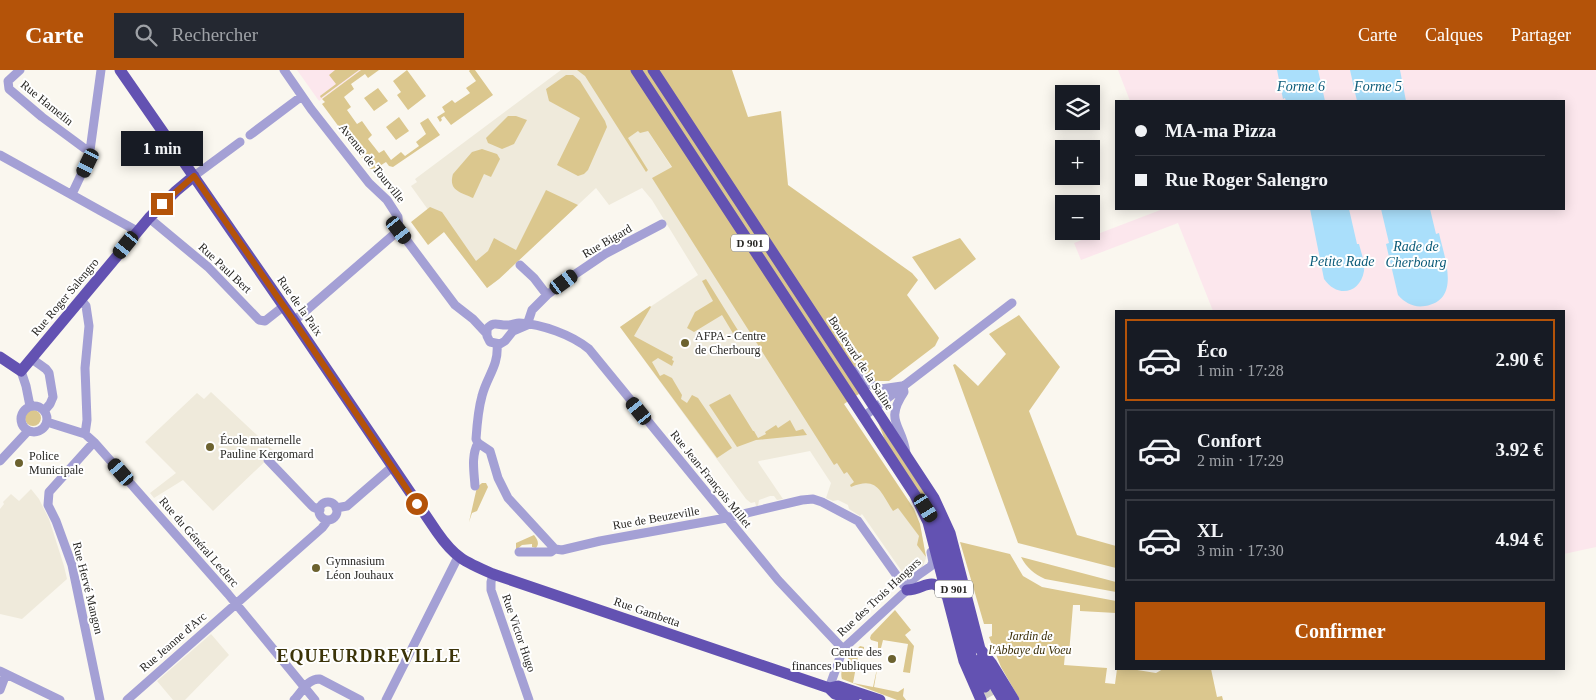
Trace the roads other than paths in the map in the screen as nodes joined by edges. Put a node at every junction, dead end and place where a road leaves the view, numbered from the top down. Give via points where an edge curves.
1 (20, 70) edge
2 (101, 70) edge
3 (120, 70) edge
4 (284, 70) edge
5 (636, 70) edge
6 (653, 70) edge
7 (302, 96) junction
8 (250, 135) dead end
9 (240, 142) dead end
10 (90, 150) junction
11 (0, 155) edge
12 (194, 176) junction
13 (72, 194) junction
14 (149, 218) junction
15 (662, 224) dead end
16 (399, 230) junction
17 (138, 231) junction
18 (520, 265) dead end
19 (547, 296) junction
20 (81, 300) junction
21 (1012, 303) dead end
22 (284, 306) junction
23 (473, 319) junction
24 (294, 321) junction
25 (492, 324) junction
26 (503, 325) junction
27 (527, 325) junction
28 (486, 333) junction
29 (506, 339) junction
30 (497, 344) junction
31 (0, 357) edge
32 (32, 359) junction
33 (847, 366) junction
34 (20, 371) junction
35 (903, 386) junction
36 (30, 406) junction
37 (874, 407) junction
38 (44, 411) junction
39 (863, 417) junction
40 (47, 422) junction
41 (28, 431) junction
42 (84, 434) junction
43 (94, 442) junction
44 (478, 443) junction
45 (906, 456) junction
46 (268, 460) dead end
47 (0, 461) edge
48 (392, 467) junction
49 (475, 486) dead end
50 (915, 496) junction
51 (336, 508) junction
52 (320, 510) junction
53 (726, 518) junction
54 (328, 520) junction
55 (928, 522) junction
56 (555, 549) junction
57 (519, 552) dead end
58 (458, 557) junction
59 (493, 574) junction
60 (907, 590) junction
61 (946, 595) junction
62 (236, 604) junction
63 (957, 617) junction
64 (843, 649) junction
65 (3, 672) edge
66 (984, 687) tunnel mouth
67 (306, 688) junction
68 (829, 688) junction
69 (0, 690) edge
70 (1004, 694) edge
71 (60, 700) edge
72 (100, 700) edge
73 (127, 700) edge
74 (294, 700) edge
75 (315, 700) edge
76 (360, 700) edge
77 (386, 700) edge
78 (529, 700) edge
79 (854, 700) edge
80 (880, 700) edge
81 (981, 700) tunnel mouth
82 (1014, 700) edge

1 - 10 street, Rue Hamelin via 8,81 8,88 42,117
2 - 10 street
3 - 12 main road, Rue de la Paix
4 - 7 street, Avenue de Tourville
5 - 39 main road, D 901
6 - 33 main road, Boulevard de la Saline / D 901
7 - 8 street
7 - 16 street, Avenue de Tourville via 369,183 387,200 398,217
9 - 12 street
10 - 13 street via 88,163
11 - 13 street
12 - 14 main road, Rue Roger Salengro
12 - 22 main road, Rue de la Paix
13 - 17 street
14 - 17 main road, Rue Roger Salengro
14 - 22 street, Rue Paul Bert via 208,267 260,320 265,321
15 - 19 street, Rue Bigard via 606,254
16 - 23 street, Avenue de Tourville via 455,305
16 - 24 street
17 - 20 main road, Rue Roger Salengro
18 - 19 street
19 - 27 street, Rue Bigard via 530,314
20 - 32 main road, Rue Roger Salengro
20 - 42 street via 86,306 89,326
21 - 35 street
22 - 24 main road, Rue de la Paix
23 - 25 street, Avenue de Tourville
23 - 28 street, Avenue de Tourville
24 - 48 main road, Rue de la Paix
25 - 26 street
25 - 28 street
26 - 27 street, Rue Jean-François Millet
26 - 29 street via 508,333
27 - 29 street via 513,331
27 - 53 street, Rue Jean-François Millet via 569,336 589,349
28 - 30 street via 490,342
29 - 30 street
30 - 44 street via 497,359 479,407
31 - 34 main road
32 - 34 main road, Rue Roger Salengro
32 - 38 street via 49,373 53,397
33 - 35 street via 867,383 880,389
33 - 37 main road, Boulevard de la Saline / D 901
34 - 36 street
35 - 37 street
35 - 45 street via 904,392 894,417 904,440
36 - 38 street via 38,406
36 - 41 street via 23,411 20,420
37 - 39 street
37 - 45 main road, Boulevard de la Saline / D 901
38 - 40 street
39 - 50 main road, D 901
40 - 41 street via 40,432
40 - 42 street, Rue du Général Leclerc
41 - 47 street
42 - 43 street, Rue du Général Leclerc
43 - 62 street, Rue du Général Leclerc
43 - 72 street, Rue Hervé Mangon via 49,492 48,505 72,565
44 - 49 street via 474,450
44 - 56 street via 490,451 508,498
45 - 70 main road, Boulevard de la Saline / D 901 via 944,517 980,648 992,664
46 - 52 street via 313,507
48 - 51 street via 347,506
48 - 58 main road, Rue de la Paix via 448,549
50 - 55 main road, D 901
50 - 63 main road, D 901 via 940,533
51 - 52 street via 327,502
51 - 54 street via 335,516
52 - 54 street
53 - 56 street, Rue de Beuzeville
53 - 60 street, Rue de Beuzeville via 802,500 822,502 860,522
53 - 64 street, Rue Jean-François Millet via 778,580
54 - 62 street, Rue Jeanne d'Arc
55 - 60 street, Rue des Trois Hangars via 933,562 909,583
55 - 61 main road, D 901
56 - 57 street, Rue de Beuzeville via 551,552
58 - 59 main road, Rue Gambetta
58 - 77 street
59 - 68 main road, Rue Gambetta
59 - 78 street, Rue Victor Hugo via 491,590
60 - 61 main road via 930,582
60 - 64 street, Rue des Trois Hangars
61 - 63 main road, D 901
62 - 67 street, Rue du Général Leclerc
62 - 73 street, Rue Jeanne d'Arc
63 - 66 main road, D 901
63 - 81 main road, D 901 via 964,661
64 - 68 street, Rue des Trois Hangars
65 - 69 street
65 - 71 street
67 - 74 street
67 - 75 street, Rue du Général Leclerc
67 - 76 street via 310,680 320,679
68 - 79 main road via 835,694
68 - 80 main road via 838,686
70 - 82 main road, D 901

